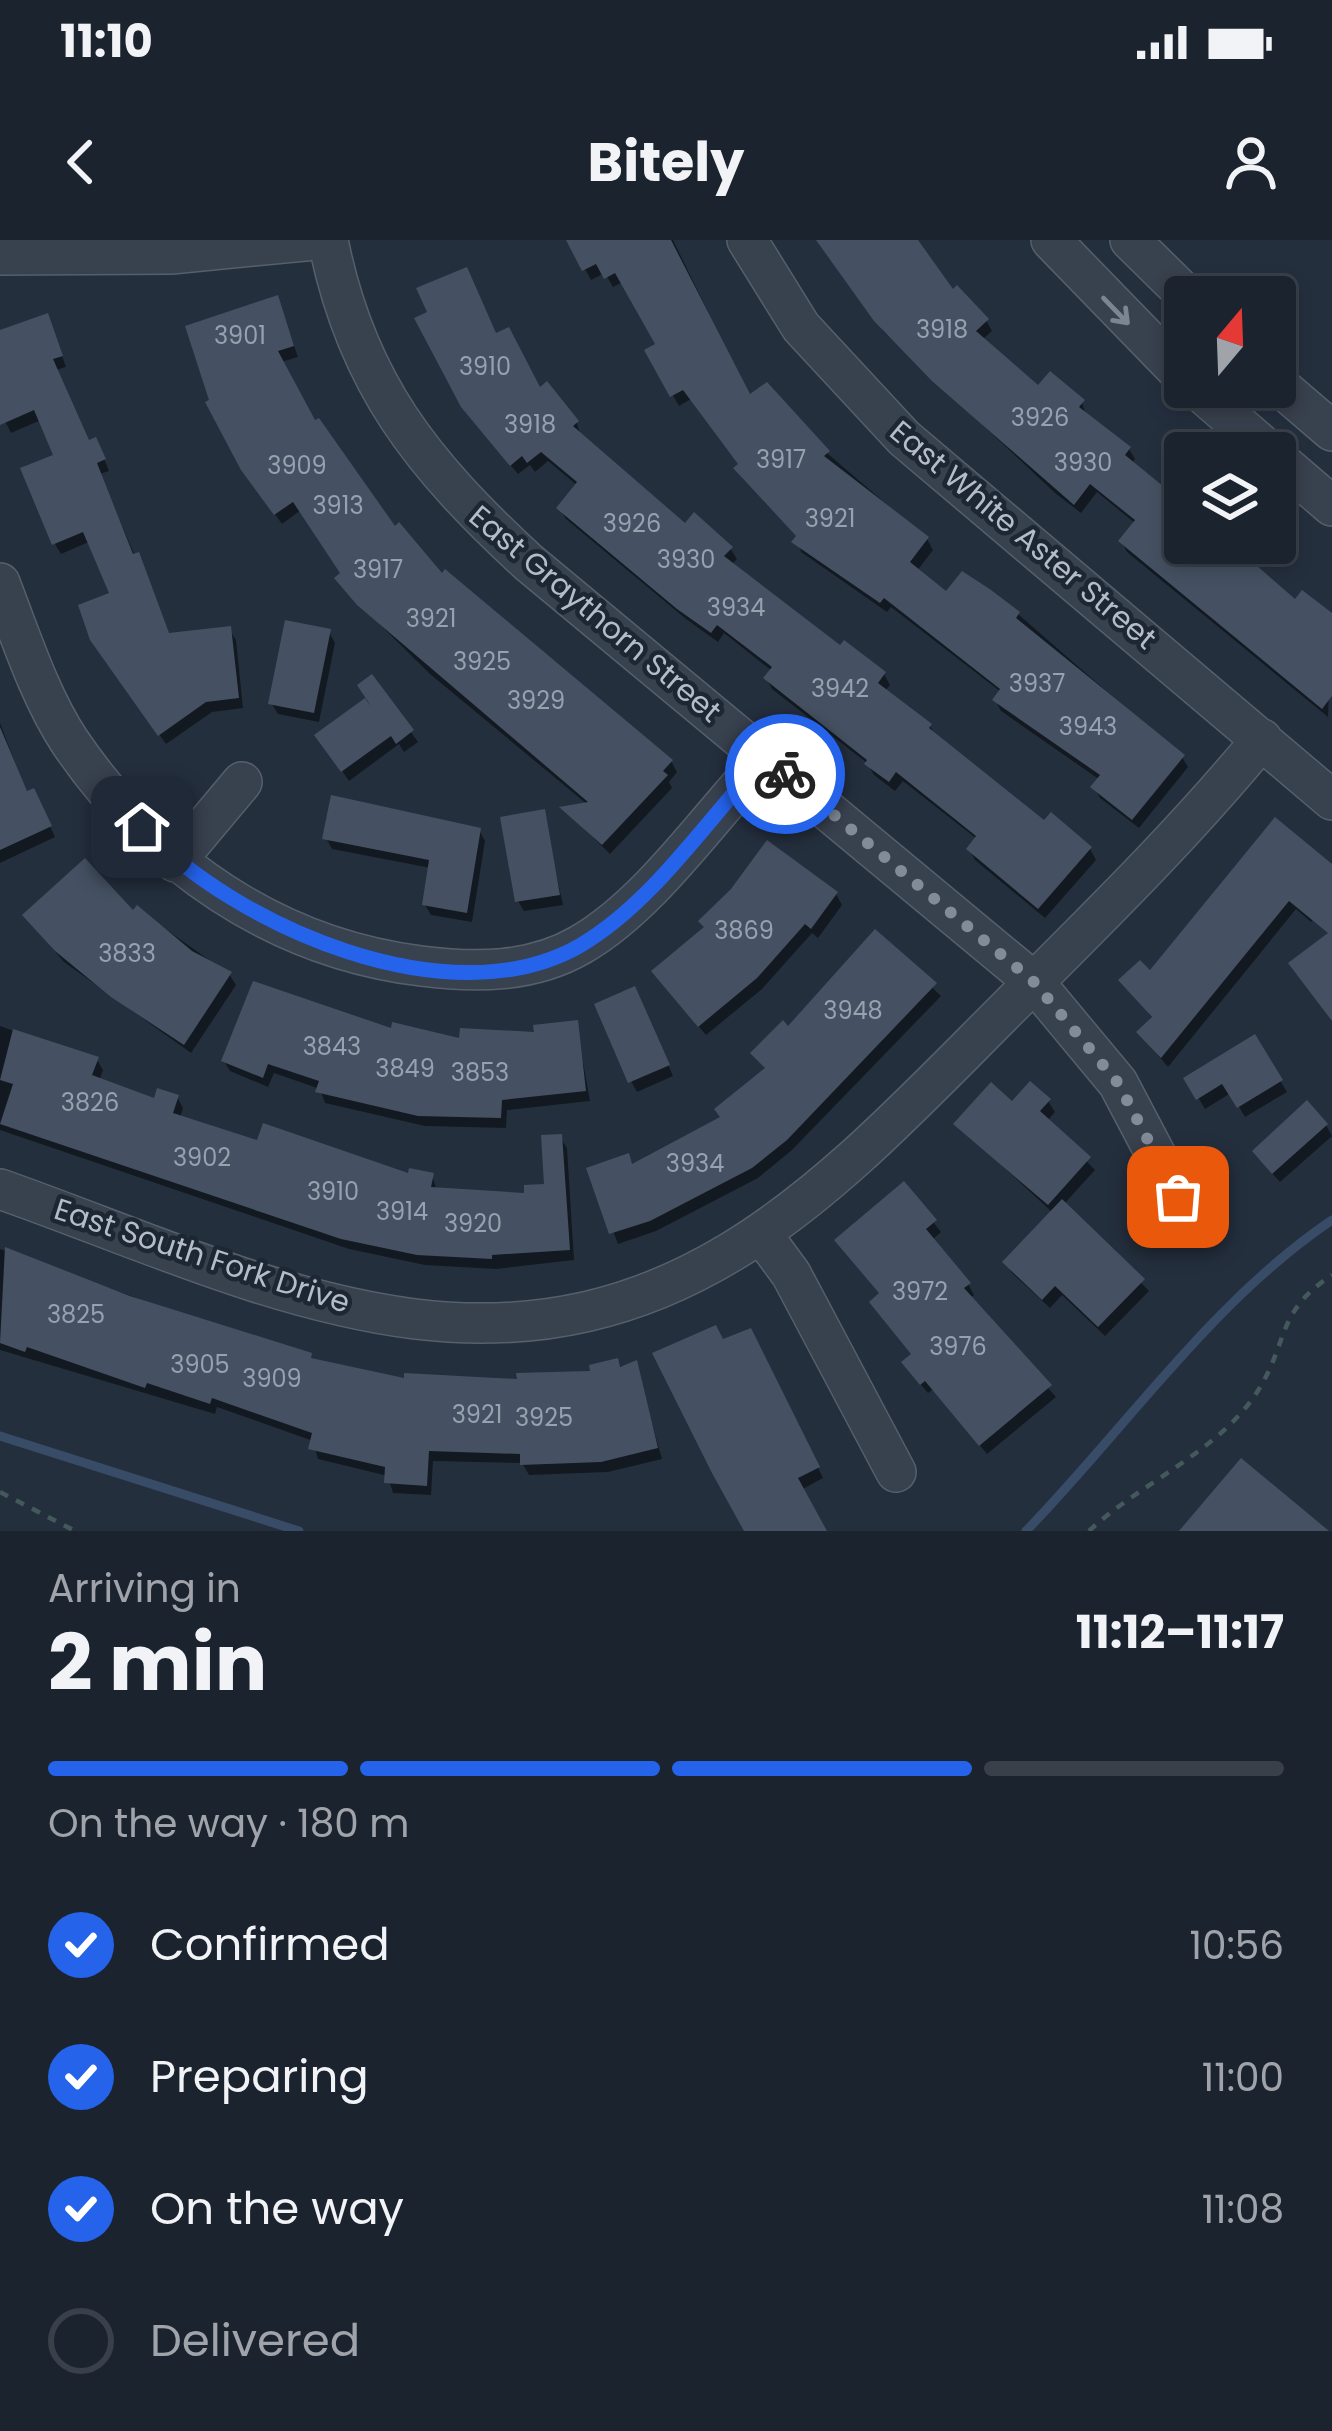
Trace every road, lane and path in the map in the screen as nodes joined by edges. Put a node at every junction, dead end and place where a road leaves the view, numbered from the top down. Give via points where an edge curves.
1 (316, 240) edge
2 (328, 240) edge
3 (747, 240) edge
4 (1051, 240) edge
5 (1130, 240) edge
6 (0, 255) edge
7 (1166, 276) edge
8 (1164, 356) edge
9 (1296, 400) edge
10 (1219, 408) edge
11 (1332, 431) edge
12 (1247, 432) edge
13 (1296, 475) edge
14 (1332, 506) edge
15 (4, 606) edge
16 (1262, 739) junction
17 (766, 757) junction
18 (242, 782) dead end
19 (1332, 800) edge
20 (175, 862) junction
21 (1034, 982) junction
22 (0, 1189) edge
23 (1178, 1197) dead end
24 (763, 1236) junction
25 (1332, 1274) edge
26 (896, 1472) dead end
27 (0, 1492) edge
28 (75, 1531) edge
29 (1089, 1531) edge

1 - 6 street via 171,254
2 - 17 street, East Graythorn Street via 340,304 370,374 452,493
3 - 16 street, East White Aster Street via 801,327 904,438
4 -> 8 street
5 - 7 street
9 - 11 street
10 - 12 street
13 - 14 street
15 - 20 street via 68,740
16 - 19 street, East White Aster Street
16 - 21 street, East South Fork Drive via 1156,864
17 - 20 street via 628,910 541,964 492,970 374,960 266,920
17 - 21 street, East Graythorn Street
18 - 20 street
21 - 23 street, East Graythorn Street via 1118,1083
21 - 24 street, East South Fork Drive via 844,1173
22 - 24 street, East South Fork Drive via 327,1302 415,1319 567,1316 723,1260
24 - 26 street
25 - 29 path via 1292,1308 1259,1389 1232,1420
27 - 28 path

